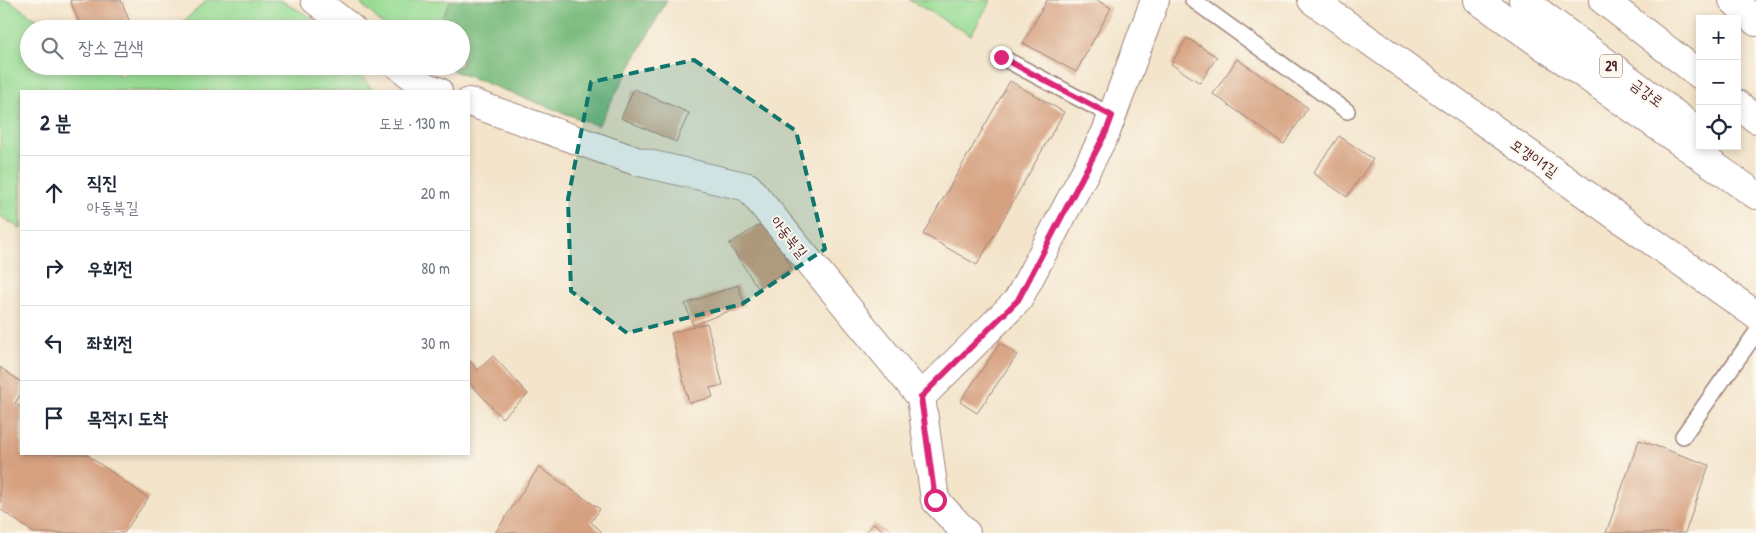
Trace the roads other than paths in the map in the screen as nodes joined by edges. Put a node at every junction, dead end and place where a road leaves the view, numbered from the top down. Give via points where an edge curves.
1 (315, 0) edge
2 (1155, 0) edge
3 (1193, 0) edge
4 (1312, 0) edge
5 (1478, 0) edge
6 (1523, 0) edge
7 (1603, 0) edge
8 (1617, 0) edge
9 (1733, 0) edge
10 (341, 20) edge
11 (1756, 22) edge
12 (1638, 26) junction
13 (1001, 57) dead end
14 (1696, 72) edge
15 (411, 75) edge
16 (435, 90) edge
17 (470, 102) edge
18 (1738, 105) edge
19 (1347, 111) dead end
20 (1112, 116) junction
21 (1756, 119) edge
22 (1696, 130) edge
23 (1723, 150) edge
24 (1756, 175) edge
25 (1756, 195) edge
26 (1756, 315) edge
27 (1756, 333) edge
28 (921, 397) junction
29 (1683, 436) dead end
30 (960, 531) edge

1 - 10 main road
2 - 20 main road
3 - 19 lane
4 - 26 main road, 모갱이1길
5 - 25 main road
6 - 22 main road, 금강로 / 29
7 - 12 main road
8 - 12 main road
9 - 11 main road
12 - 14 main road
13 - 20 lane
15 - 16 main road
17 - 28 main road, 아동북길 via 636,161 748,187
18 - 21 main road
20 - 28 main road via 1018,300
23 - 24 main road
27 - 29 lane
28 - 30 main road via 935,500

